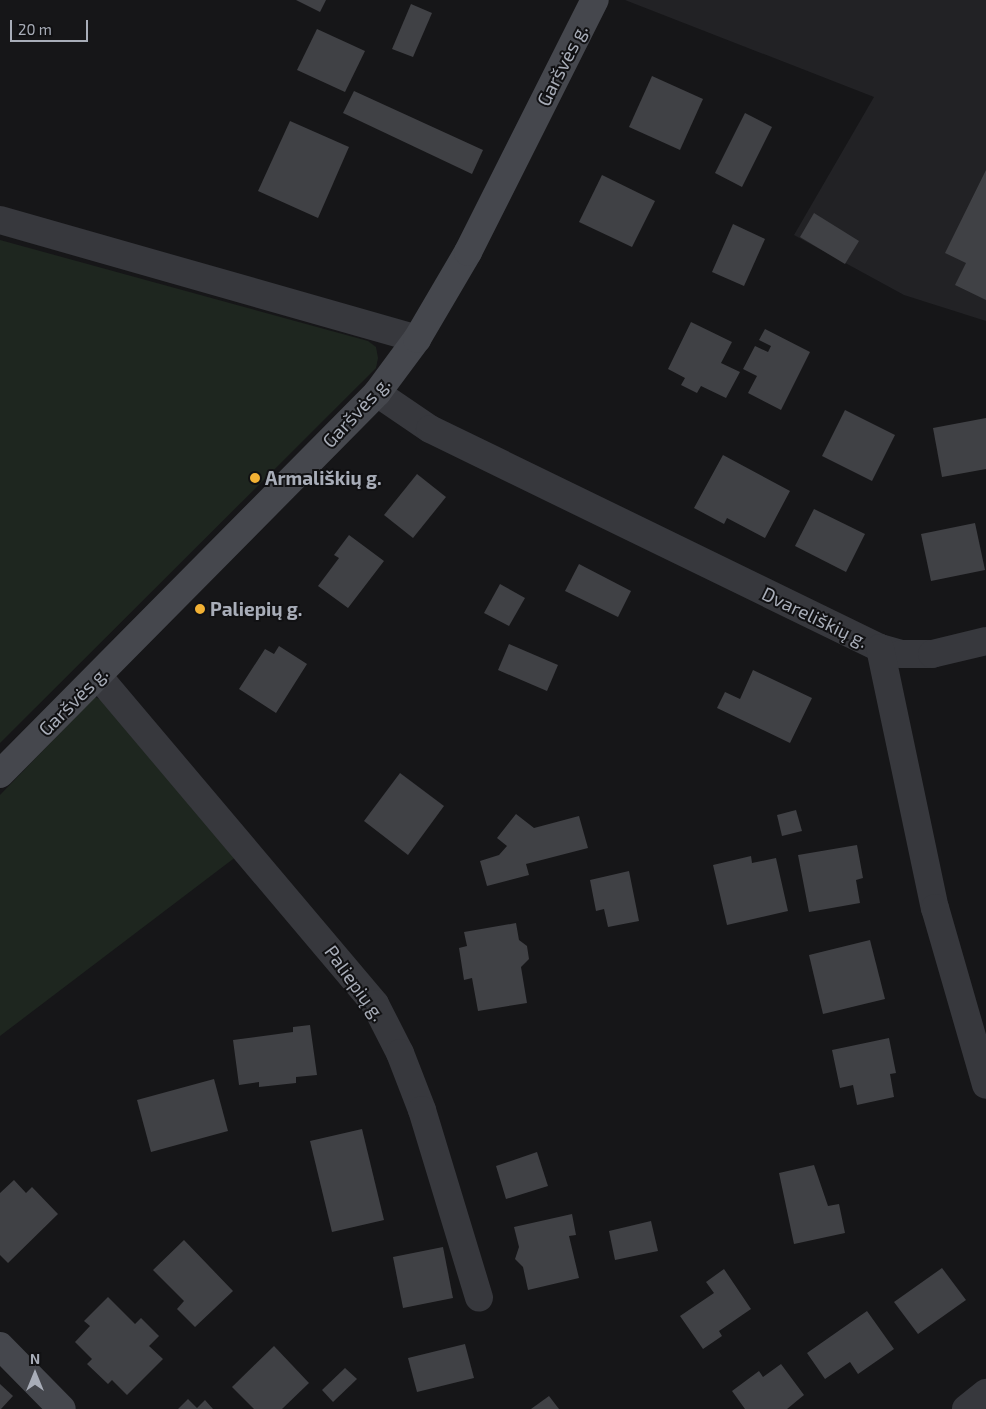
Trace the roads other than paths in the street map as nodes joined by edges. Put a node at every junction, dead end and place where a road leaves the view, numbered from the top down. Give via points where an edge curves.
1 (595, 0) edge
2 (0, 220) edge
3 (417, 338) junction
4 (377, 393) junction
5 (986, 642) edge
6 (880, 648) junction
7 (98, 676) junction
8 (0, 774) edge
9 (986, 1085) edge
10 (479, 1298) dead end
11 (0, 1346) edge
12 (986, 1393) edge
13 (62, 1409) edge
14 (966, 1409) edge

1 - 3 main road, Garšvės g. via 468,252
2 - 3 street
3 - 4 main road, Garšvės g.
4 - 6 street, Dvareliškių g. via 430,429
4 - 7 main road, Garšvės g.
5 - 6 street via 932,654 901,654
6 - 9 street, Dvareliškių g. via 935,908
7 - 8 main road, Garšvės g.
7 - 10 street, Paliepių g. via 339,957 375,1004 400,1053 422,1110
11 - 13 main road
12 - 14 street

